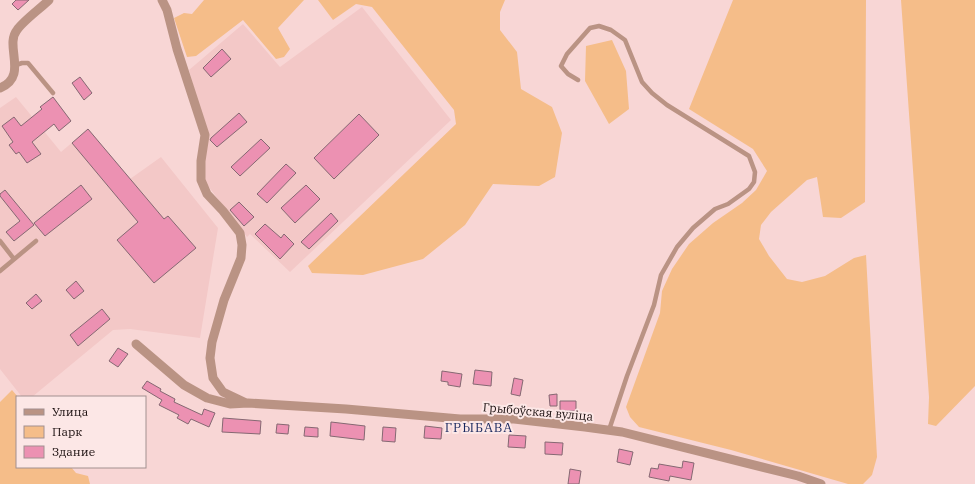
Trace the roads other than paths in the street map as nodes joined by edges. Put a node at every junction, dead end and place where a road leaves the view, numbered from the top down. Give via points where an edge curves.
1 (49, 0) edge
2 (162, 0) edge
3 (16, 65) junction
4 (578, 80) dead end
5 (0, 88) edge
6 (54, 93) dead end
7 (0, 241) edge
8 (36, 241) dead end
9 (14, 259) junction
10 (0, 271) edge
11 (136, 344) dead end
12 (248, 403) junction
13 (609, 430) junction
14 (821, 484) edge

1 - 3 street via 16,30 12,41
2 - 12 street via 205,134 201,180 208,194 240,233 242,245 241,258 224,300 212,342 211,370 213,378 223,392
3 - 5 street via 13,77
3 - 6 lane via 28,63
4 - 13 lane via 561,66 567,54 590,28 599,26 611,30 625,40 642,82 652,93 667,106 749,156 755,172 754,182 749,189 728,204 715,209 693,228 677,247 661,275 654,305
7 - 9 lane
8 - 9 lane
9 - 10 lane
11 - 12 street, Грыбоўская вуліца via 184,385 207,398 230,404
12 - 13 street, Грыбоўская вуліца via 460,419 514,419
13 - 14 street, Грыбоўская вуліца via 798,476

